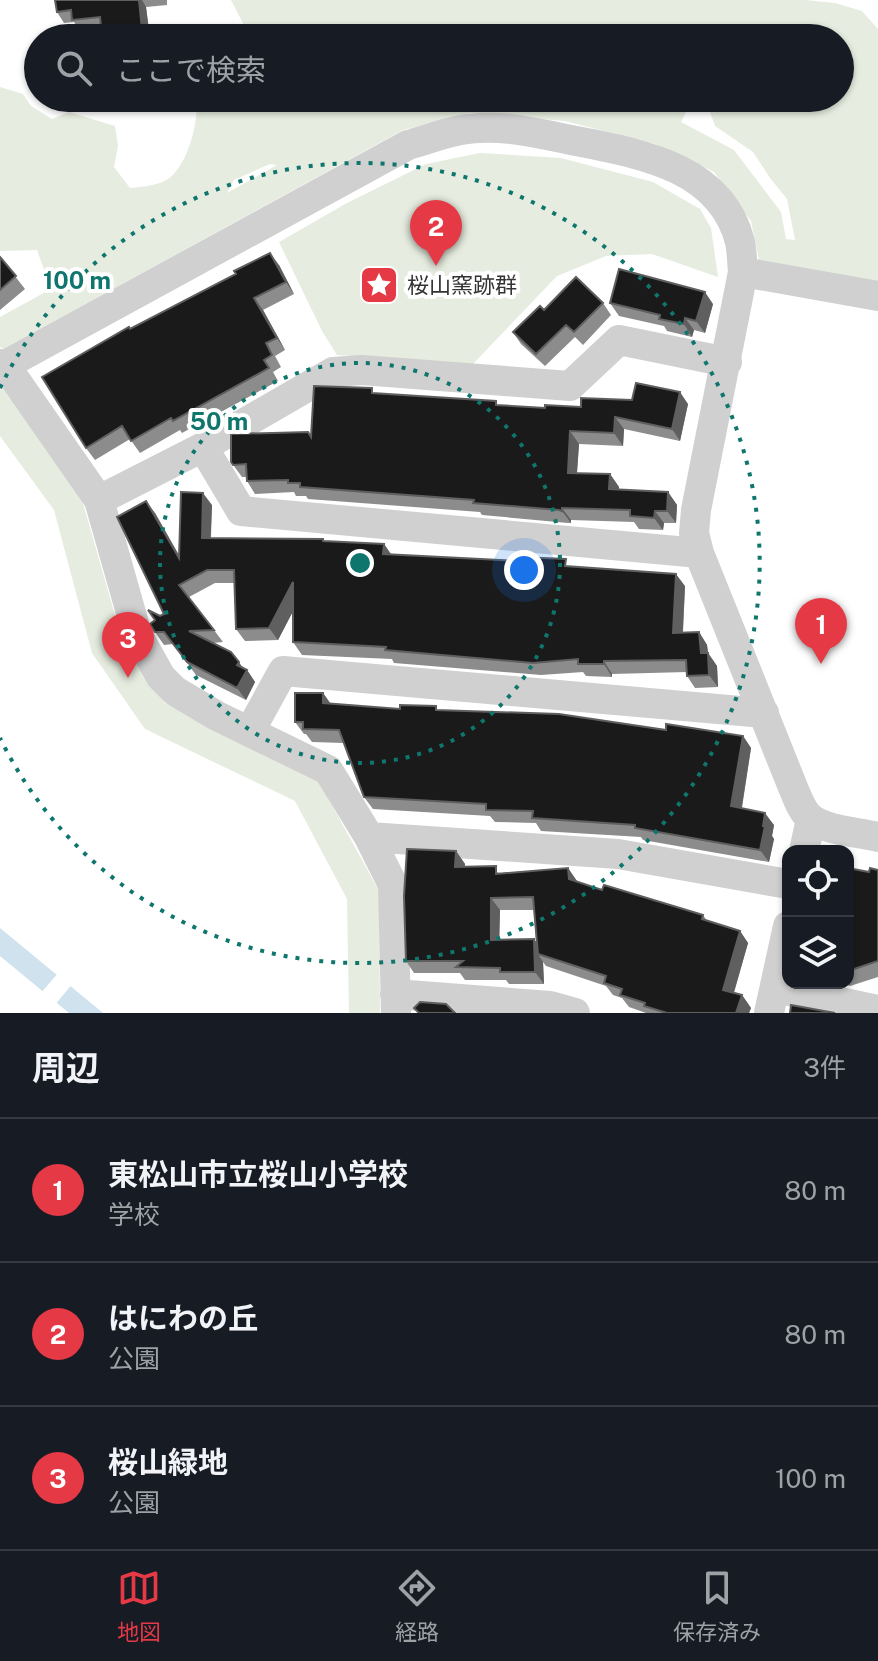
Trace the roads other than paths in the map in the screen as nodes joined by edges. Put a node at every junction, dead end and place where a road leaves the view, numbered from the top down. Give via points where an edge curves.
1 (743, 272) junction
2 (878, 296) edge
3 (727, 362) junction
4 (3, 365) edge
5 (203, 447) junction
6 (99, 500) junction
7 (699, 553) junction
8 (764, 713) junction
9 (250, 731) junction
10 (811, 819) junction
11 (369, 837) junction
12 (878, 837) edge
13 (805, 845) edge
14 (782, 883) edge
15 (782, 954) edge
16 (772, 1000) edge
17 (396, 1003) edge
18 (878, 1010) edge
19 (575, 1013) edge

1 - 2 street
1 - 3 street
1 - 4 street via 740,241 727,213 685,171 633,152 560,138 497,128 462,129 408,145
3 - 5 street via 619,340 570,386 333,372
3 - 7 street via 696,510
4 - 6 street
5 - 6 street
5 - 7 street via 241,511
6 - 9 street via 137,634 161,677 175,691
7 - 8 street
8 - 9 street via 283,671
8 - 10 street
9 - 11 street via 328,770
10 - 12 street
10 - 13 street
11 - 14 street via 618,854
11 - 17 street via 393,885
15 - 16 street
16 - 18 street
17 - 19 street via 550,1006

